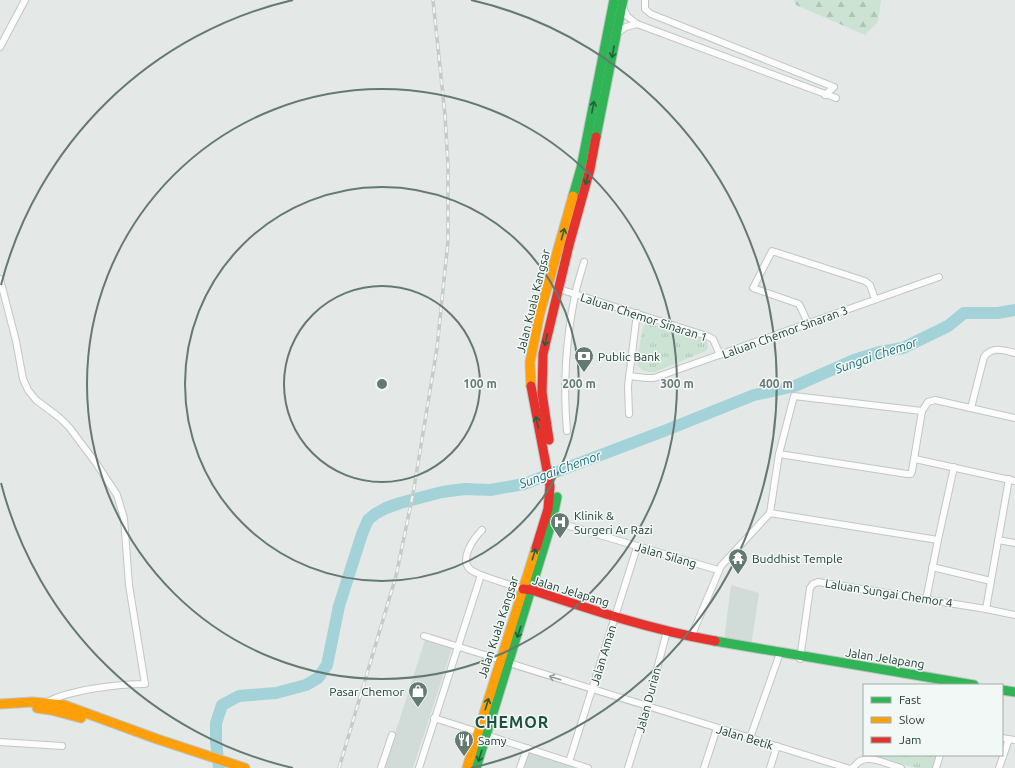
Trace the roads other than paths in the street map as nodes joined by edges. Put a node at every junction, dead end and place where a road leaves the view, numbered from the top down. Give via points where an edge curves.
1 (26, 0) edge
2 (645, 0) edge
3 (620, 1) edge
4 (637, 24) junction
5 (677, 24) junction
6 (616, 34) junction
7 (673, 38) junction
8 (0, 48) edge
9 (825, 95) junction
10 (836, 98) dead end
11 (557, 257) junction
12 (584, 262) dead end
13 (939, 277) dead end
14 (0, 279) edge
15 (559, 289) junction
16 (575, 294) junction
17 (875, 299) junction
18 (637, 313) junction
19 (808, 323) junction
20 (1015, 352) edge
21 (532, 353) junction
22 (720, 355) junction
23 (629, 376) junction
24 (971, 408) junction
25 (922, 411) junction
26 (629, 414) dead end
27 (1015, 418) edge
28 (567, 431) dead end
29 (779, 454) junction
30 (549, 459) junction
31 (915, 459) junction
32 (954, 468) junction
33 (1012, 480) edge
34 (770, 513) junction
35 (549, 520) junction
36 (482, 530) dead end
37 (938, 540) junction
38 (998, 540) junction
39 (1015, 543) edge
40 (637, 547) junction
41 (932, 567) junction
42 (718, 570) junction
43 (481, 575) junction
44 (991, 581) junction
45 (528, 591) junction
46 (926, 600) junction
47 (986, 609) junction
48 (1015, 615) edge
49 (614, 620) junction
50 (666, 633) junction
51 (424, 636) dead end
52 (691, 637) junction
53 (457, 646) junction
54 (779, 655) junction
55 (800, 659) junction
56 (505, 662) junction
57 (947, 684) edge
58 (967, 684) edge
59 (592, 690) junction
60 (1003, 690) edge
61 (1015, 692) edge
62 (1003, 693) edge
63 (1015, 695) edge
64 (45, 702) junction
65 (0, 704) edge
66 (645, 706) junction
67 (0, 710) edge
68 (434, 718) junction
69 (717, 728) junction
70 (482, 734) junction
71 (392, 735) dead end
72 (750, 738) junction
73 (157, 739) junction
74 (1012, 740) edge
75 (0, 742) edge
76 (62, 746) dead end
77 (777, 746) junction
78 (527, 748) junction
79 (940, 756) edge
80 (569, 762) junction
81 (245, 768) edge
82 (381, 768) edge
83 (419, 768) edge
84 (467, 768) edge
85 (476, 768) edge
86 (520, 768) edge
87 (588, 768) edge
88 (628, 768) edge
89 (704, 768) edge
90 (770, 768) edge
91 (847, 768) edge
92 (852, 768) edge
93 (901, 768) edge
94 (936, 768) edge
95 (999, 768) edge

1 - 8 street
2 - 5 street via 645,9 651,14
3 - 4 street via 627,16
3 - 6 main road, Jalan Kuala Kangsar
11 -> 3 main road, Jalan Kuala Kangsar
4 - 6 street via 626,27
4 - 7 street
5 - 7 street
5 - 9 street via 834,87
6 -> 15 main road, Jalan Kuala Kangsar via 590,169
7 - 9 street
9 - 10 street
11 - 15 main road via 555,279
11 - 21 main road, Jalan Kuala Kangsar via 540,313
12 - 16 street
13 - 17 street, Laluan Chemor Sinaran 3
14 - 64 street via 23,380 28,390 69,428 117,496 124,518 129,584 145,684 87,690 57,696
15 - 16 street, Laluan Chemor Sinaran 1
15 - 21 main road via 550,299
15 -> 30 main road, Jalan Kuala Kangsar via 546,338 542,366 543,407
16 - 18 street, Laluan Chemor Sinaran 1
16 - 28 street via 564,386
17 - 19 street, Laluan Chemor Sinaran 3
17 - 19 street via 870,285 865,281 772,251 753,288 799,304
18 - 22 street, Laluan Chemor Sinaran 1 via 710,337
18 - 23 street
19 - 22 street, Laluan Chemor Sinaran 3
20 - 24 street via 1000,349 987,352
30 -> 21 main road, Jalan Kuala Kangsar via 532,394
22 - 23 street, Laluan Chemor Sinaran 3 via 654,378
23 - 26 street
24 - 25 street via 935,400 928,402
24 - 27 street
25 - 29 street via 794,396
25 - 31 street
29 - 31 street via 908,474 911,474
29 - 34 street
30 - 35 main road, Jalan Kuala Kangsar via 553,485 549,502
31 - 32 street
32 - 33 street
32 - 37 street
33 - 38 street
34 - 37 street
34 - 42 street
35 - 40 street, Jalan Silang
35 - 45 main road, Jalan Kuala Kangsar
36 - 43 street via 472,541 466,564
37 - 41 street
38 - 39 street
38 - 44 street
40 - 42 street, Jalan Silang
40 - 49 street, Jalan Aman
41 - 44 street
41 - 46 street
42 - 52 street via 715,583
43 - 45 street
43 - 53 street
44 - 47 street
45 - 49 main road, Jalan Jelapang
45 - 56 main road, Jalan Kuala Kangsar
46 - 47 street, Laluan Sungai Chemor 4
46 - 55 street, Laluan Sungai Chemor 4 via 818,582 813,584 810,588
47 - 48 street, Laluan Sungai Chemor 4
49 - 50 main road, Jalan Jelapang
49 - 59 street, Jalan Aman
50 - 52 main road, Jalan Jelapang
50 - 54 main road, Jalan Jelapang
50 - 66 street, Jalan Durian
51 - 53 street, Jalan Betik
52 - 54 main road, Jalan Jelapang
53 - 56 street, Jalan Betik
53 - 68 street
54 - 55 main road, Jalan Jelapang
54 - 72 street
55 - 57 main road, Jalan Jelapang
55 - 58 main road, Jalan Jelapang
59 -> 56 street, Jalan Betik
56 - 70 main road, Jalan Kuala Kangsar
59 - 66 street, Jalan Betik
59 - 80 street, Jalan Aman
60 - 61 main road
62 - 63 main road
64 - 65 main road
64 - 73 main road via 64,705
66 - 69 street, Jalan Betik
66 - 88 street, Jalan Durian
67 - 73 main road via 51,710
68 - 70 street
68 - 83 street
69 - 72 street, Jalan Betik
69 - 89 street
70 - 78 street
70 - 84 main road, Jalan Kuala Kangsar
70 -> 85 main road, Jalan Kuala Kangsar
71 - 82 street
72 - 77 street, Jalan Betik
73 - 81 main road
74 - 95 street
75 - 76 street
77 - 90 street
77 - 91 street, Jalan Betik
78 - 80 street
78 - 86 street
79 - 94 street
80 - 87 street
92 - 93 street via 858,762 874,760

